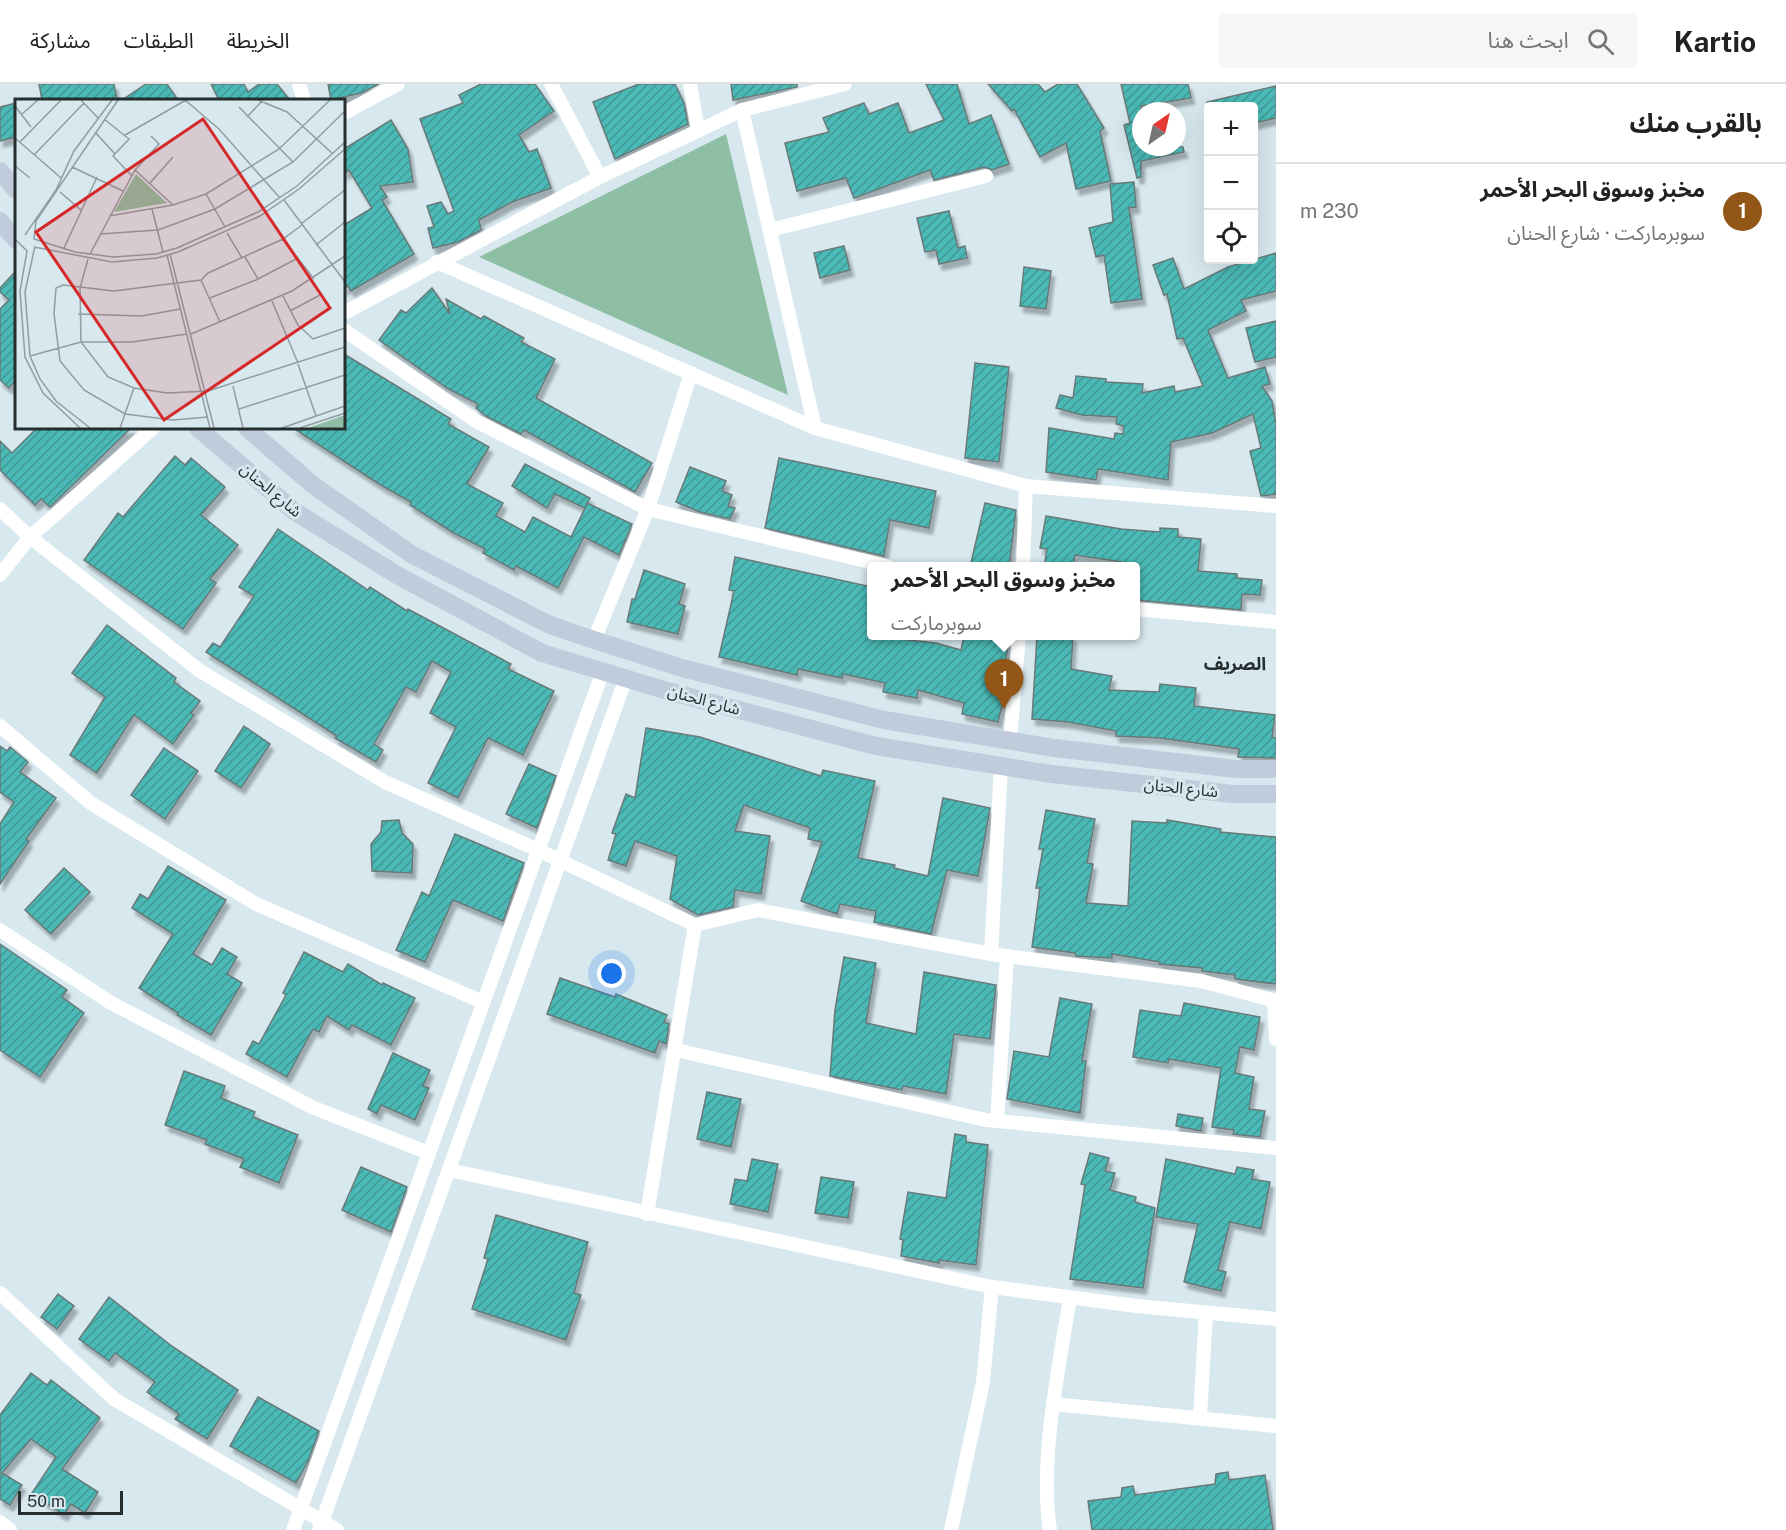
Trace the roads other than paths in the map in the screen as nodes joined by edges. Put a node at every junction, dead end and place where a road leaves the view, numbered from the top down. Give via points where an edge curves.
1 (299, 84) edge
2 (398, 84) edge
3 (551, 84) edge
4 (690, 84) edge
5 (845, 84) edge
6 (304, 99) edge
7 (742, 110) junction
8 (345, 112) edge
9 (698, 131) junction
10 (0, 171) edge
11 (986, 176) dead end
12 (600, 177) junction
13 (15, 189) edge
14 (0, 221) edge
15 (770, 230) junction
16 (15, 239) edge
17 (437, 262) junction
18 (345, 312) edge
19 (345, 331) edge
20 (691, 373) junction
21 (815, 428) junction
22 (152, 429) edge
23 (199, 429) edge
24 (248, 429) edge
25 (1026, 486) junction
26 (1276, 506) edge
27 (0, 509) edge
28 (648, 509) junction
29 (30, 537) junction
30 (867, 562) edge
31 (1023, 562) edge
32 (0, 575) edge
33 (1140, 609) edge
34 (1276, 622) edge
35 (594, 640) junction
36 (1019, 640) edge
37 (603, 671) junction
38 (626, 678) junction
39 (0, 726) edge
40 (1010, 740) junction
41 (1001, 766) junction
42 (1276, 769) edge
43 (1276, 794) edge
44 (538, 850) junction
45 (560, 861) junction
46 (695, 926) junction
47 (0, 930) edge
48 (991, 954) junction
49 (1007, 956) junction
50 (1275, 1001) edge
51 (483, 1002) junction
52 (1276, 1039) edge
53 (676, 1050) junction
54 (997, 1121) junction
55 (1276, 1148) edge
56 (429, 1153) junction
57 (449, 1170) junction
58 (647, 1214) junction
59 (992, 1287) junction
60 (0, 1293) edge
61 (1070, 1298) junction
62 (1206, 1312) junction
63 (1276, 1319) edge
64 (1053, 1404) junction
65 (1200, 1417) junction
66 (1276, 1426) edge
67 (300, 1509) junction
68 (0, 1522) edge
69 (321, 1526) edge
70 (10, 1530) edge
71 (293, 1530) edge
72 (337, 1530) edge
73 (951, 1530) edge
74 (1050, 1530) edge

1 - 6 street
2 - 8 street
3 - 12 street
4 - 9 street
5 - 7 street
7 - 9 street
7 - 15 street
9 - 12 street
10 - 13 main road
11 - 15 street
12 - 17 street
14 - 16 main road
15 - 21 street
17 - 18 street
17 - 20 street
19 - 28 street via 476,422
20 - 21 street
20 - 28 street
21 - 25 street
22 - 29 street
23 - 37 main road, شارع الحنان via 294,512 397,575 542,653
24 - 35 main road, شارع الحنان via 313,485 411,554 550,625
25 - 26 street
25 - 31 street
27 - 29 street
28 - 30 street
28 - 35 street
29 - 32 street
29 - 44 street via 200,672 385,782
33 - 34 street
35 - 40 main road, شارع الحنان via 682,668 884,720
36 - 40 street
37 - 38 main road, شارع الحنان
37 - 44 street
38 - 41 main road, شارع الحنان via 876,746
38 - 45 street
39 - 51 street via 92,804 256,904
40 - 42 main road, شارع الحنان via 1236,769
41 - 43 main road, شارع الحنان via 1233,794
41 - 48 street
44 - 45 street
44 - 51 street
45 - 46 street
45 - 57 street
46 - 48 street via 758,910
46 - 53 street
47 - 56 street via 121,1009 314,1108
48 - 49 street
49 - 50 street via 1201,981
49 - 54 street
50 - 52 street
51 - 56 street
53 - 54 street
53 - 58 street
54 - 55 street
56 - 67 street
57 - 58 street
57 - 69 street
58 - 59 street
59 - 61 street
59 - 73 street via 983,1382
60 - 67 street via 114,1399
61 - 62 street
61 - 64 street
62 - 63 street
62 - 65 street
64 - 65 street
64 - 74 street via 1046,1505
65 - 66 street
67 - 69 street
67 - 71 street
68 - 70 street
69 - 72 street

